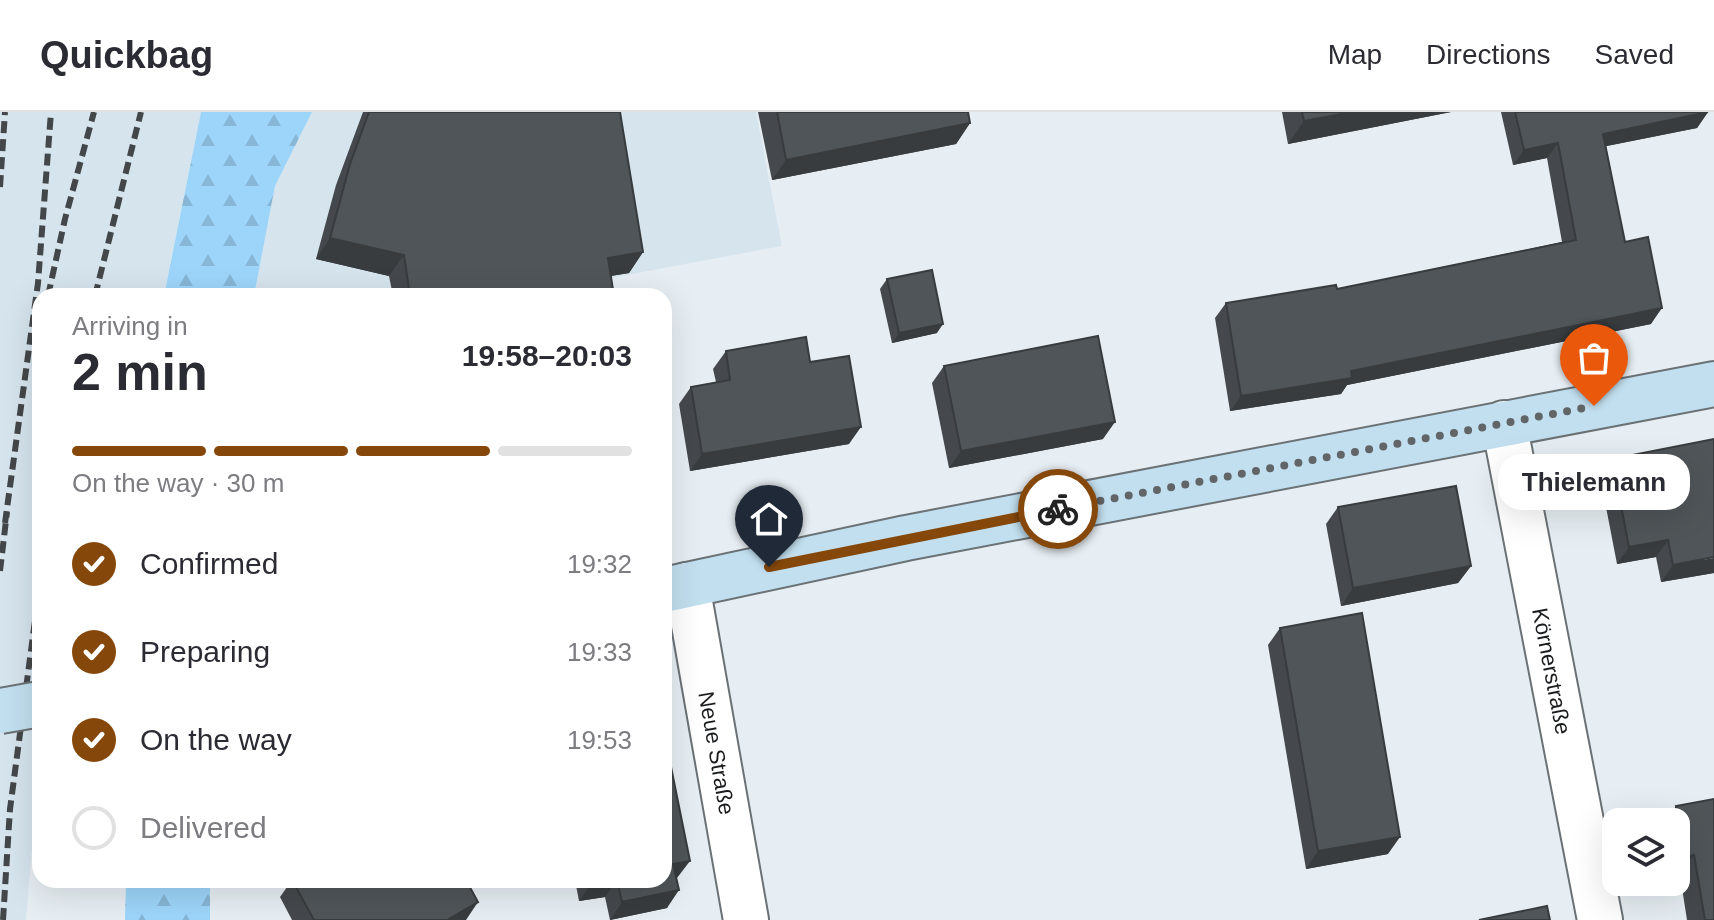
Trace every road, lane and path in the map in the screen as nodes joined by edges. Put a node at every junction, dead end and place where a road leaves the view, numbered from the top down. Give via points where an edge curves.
1 (1714, 384) edge
2 (1504, 423) junction
3 (676, 587) edge
4 (32, 705) edge
5 (0, 711) edge
6 (746, 920) edge
7 (1600, 920) edge

1 - 2 street
2 - 3 street
2 - 7 street, Körnerstraße
3 - 6 street, Neue Straße
4 - 5 street, bridge

